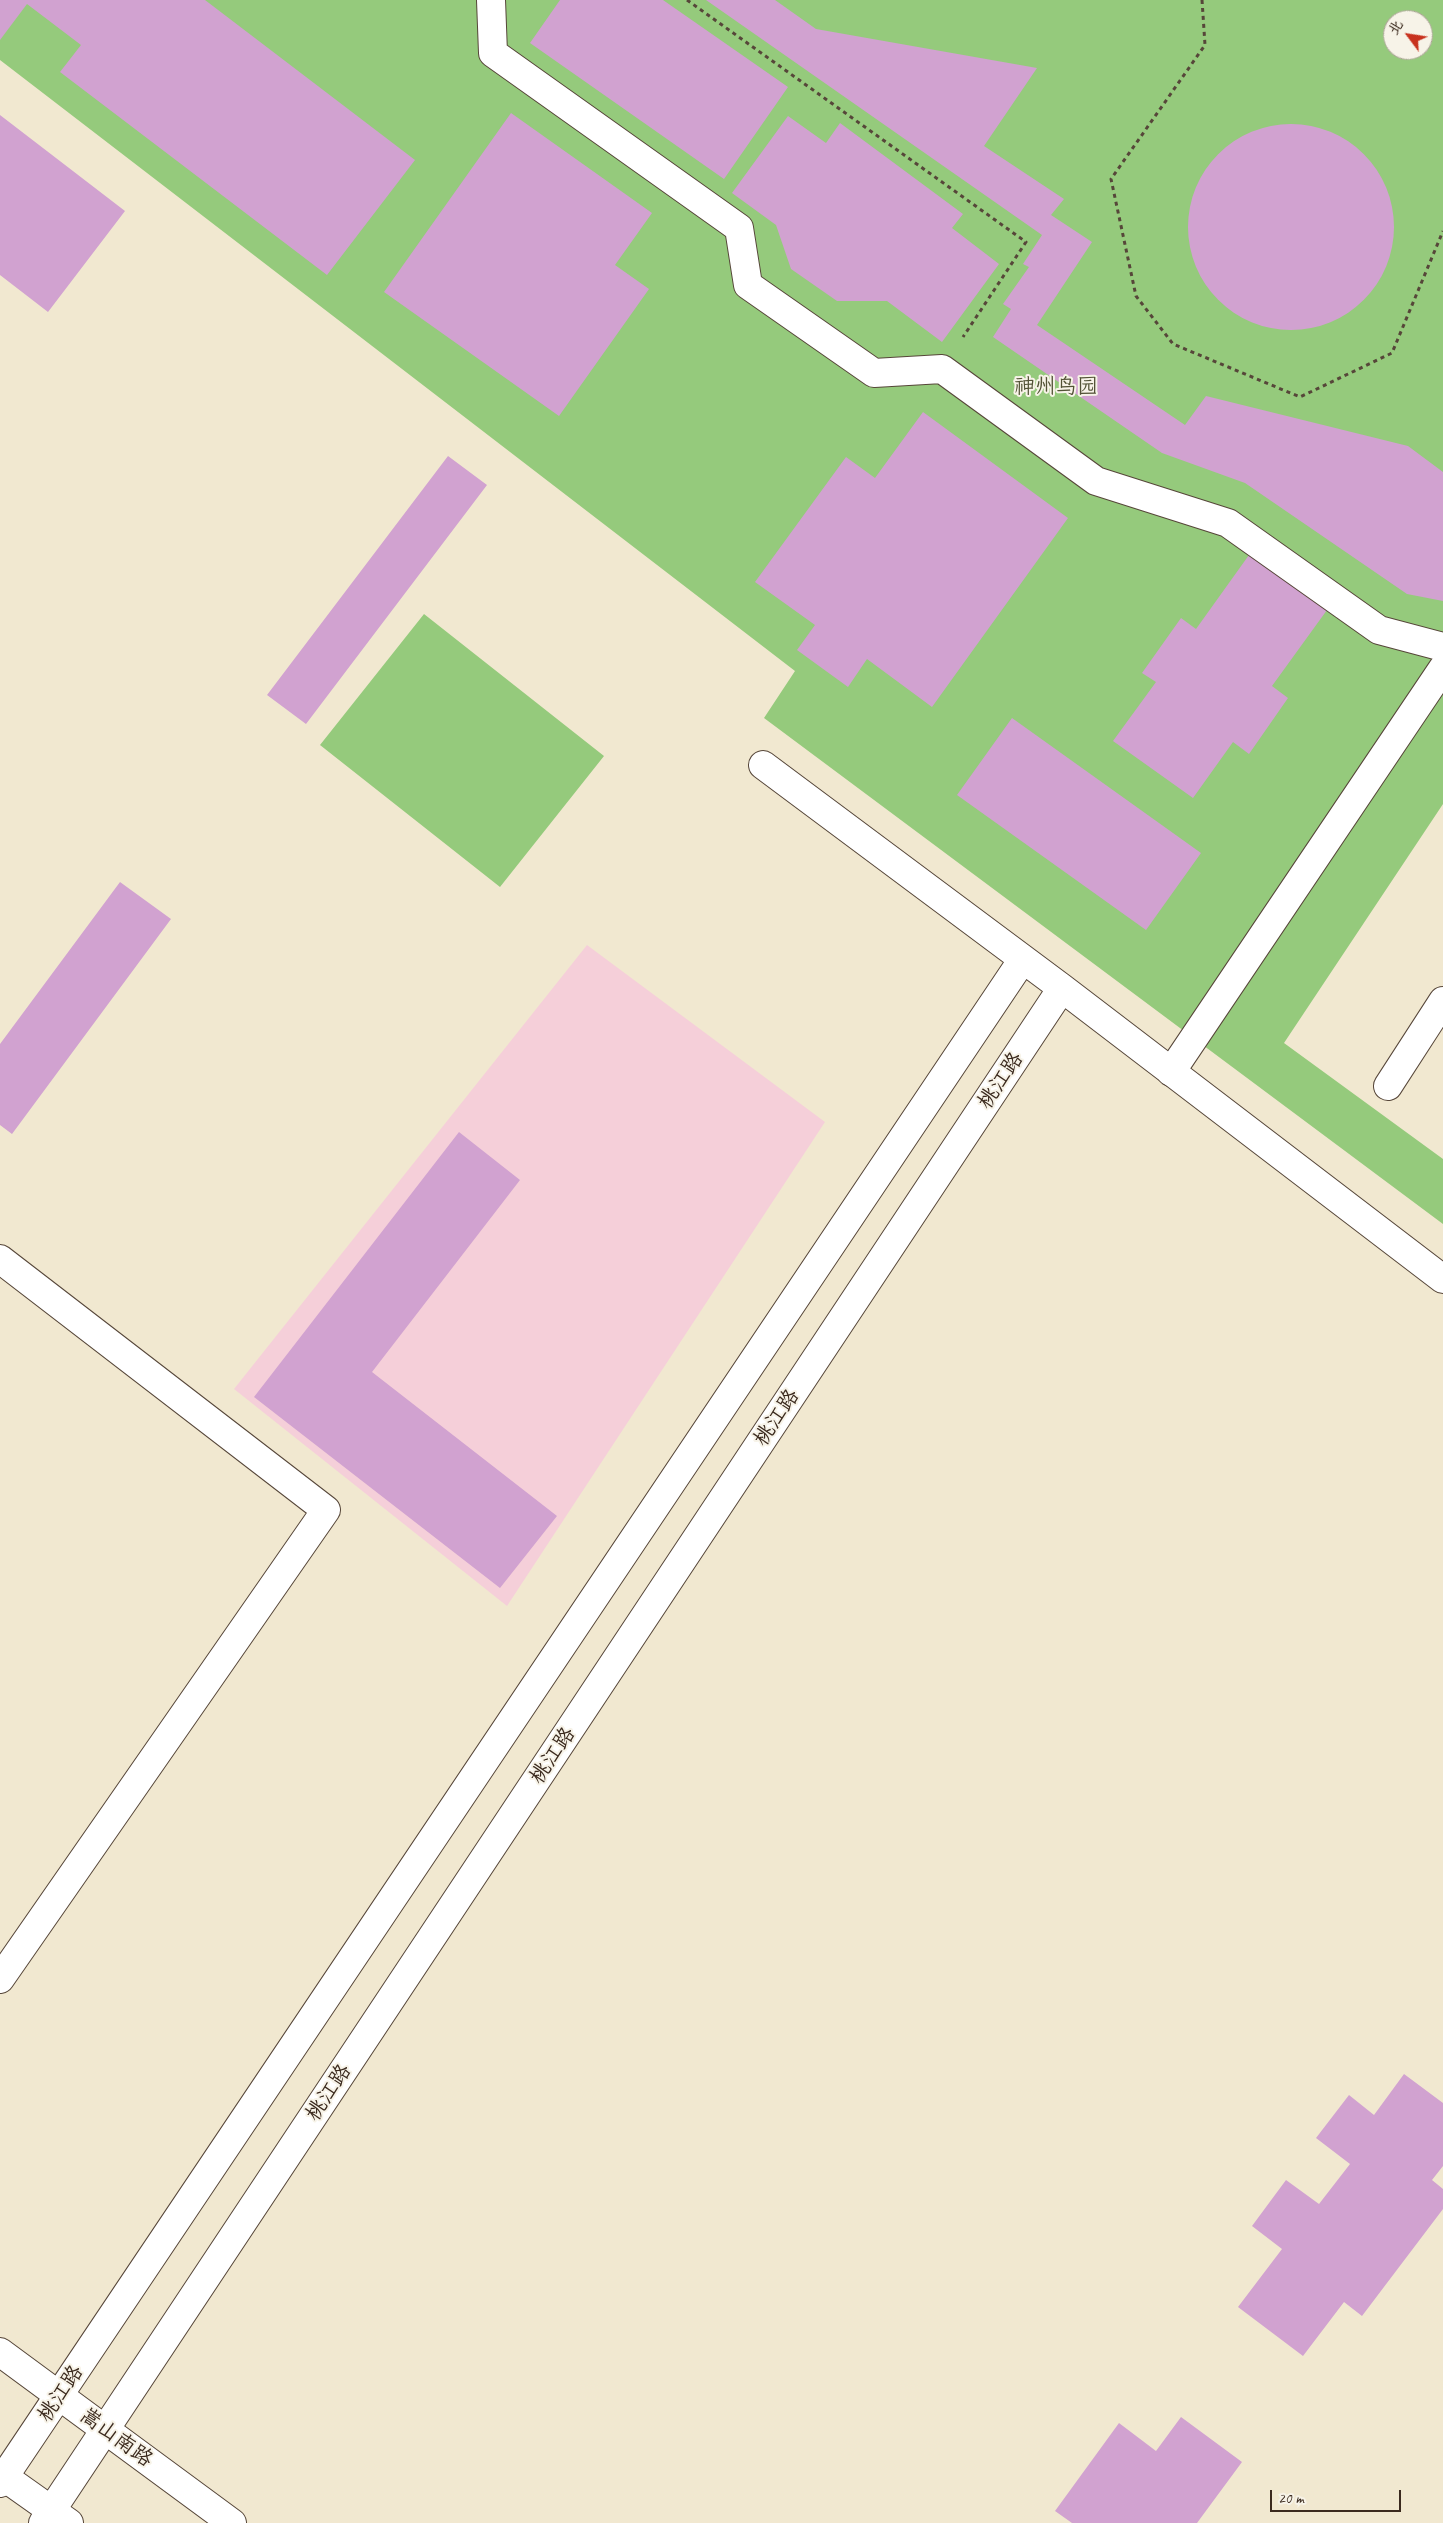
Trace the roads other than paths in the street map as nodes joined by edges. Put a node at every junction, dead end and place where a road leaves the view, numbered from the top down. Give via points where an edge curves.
1 (491, 0) edge
2 (1443, 647) edge
3 (1443, 668) edge
4 (763, 765) dead end
5 (1023, 959) junction
6 (1062, 988) junction
7 (1443, 1001) edge
8 (1171, 1072) junction
9 (1388, 1086) dead end
10 (0, 1259) edge
11 (1443, 1279) edge
12 (0, 1979) edge
13 (0, 2352) edge
14 (60, 2397) junction
15 (106, 2429) junction
16 (1, 2478) edge
17 (54, 2519) edge
18 (232, 2523) edge

1 - 2 street via 493,53 740,228 748,285 874,373 942,369 1096,481 1228,524 1378,630
3 - 8 street
4 - 5 street
5 - 6 street
5 - 14 street, 桃江路
6 - 8 street
6 - 15 street, 桃江路
7 - 9 street
8 - 11 street
10 - 12 street via 326,1510
13 - 14 street, 嵩山南路
14 - 15 street, 嵩山南路
14 - 16 street, 桃江路
15 - 17 street, 桃江路
15 - 18 street, 嵩山南路
16 - 17 street

